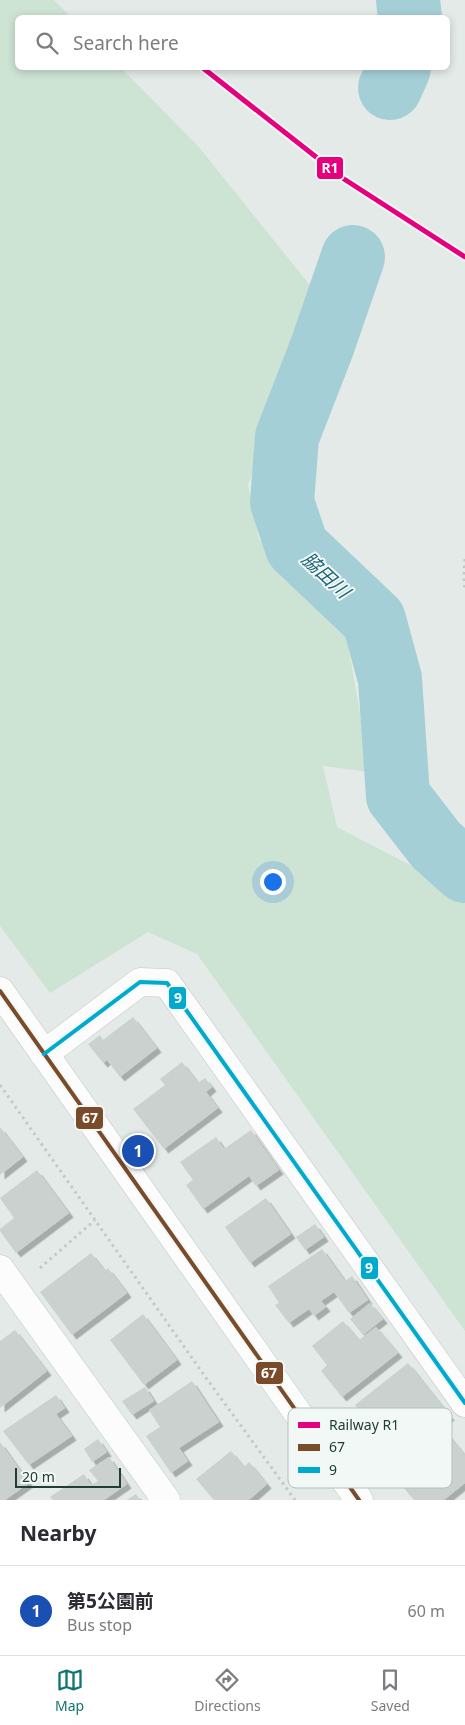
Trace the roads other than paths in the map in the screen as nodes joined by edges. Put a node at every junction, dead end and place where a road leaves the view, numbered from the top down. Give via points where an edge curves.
1 (0, 991) edge
2 (44, 1054) junction
3 (8, 1280) edge
4 (465, 1403) edge
5 (294, 1408) edge
6 (351, 1488) edge
7 (166, 1500) edge
8 (359, 1500) edge

1 - 2 street
2 - 4 street via 140,982 167,983
2 - 5 street
3 - 7 street
6 - 8 street

